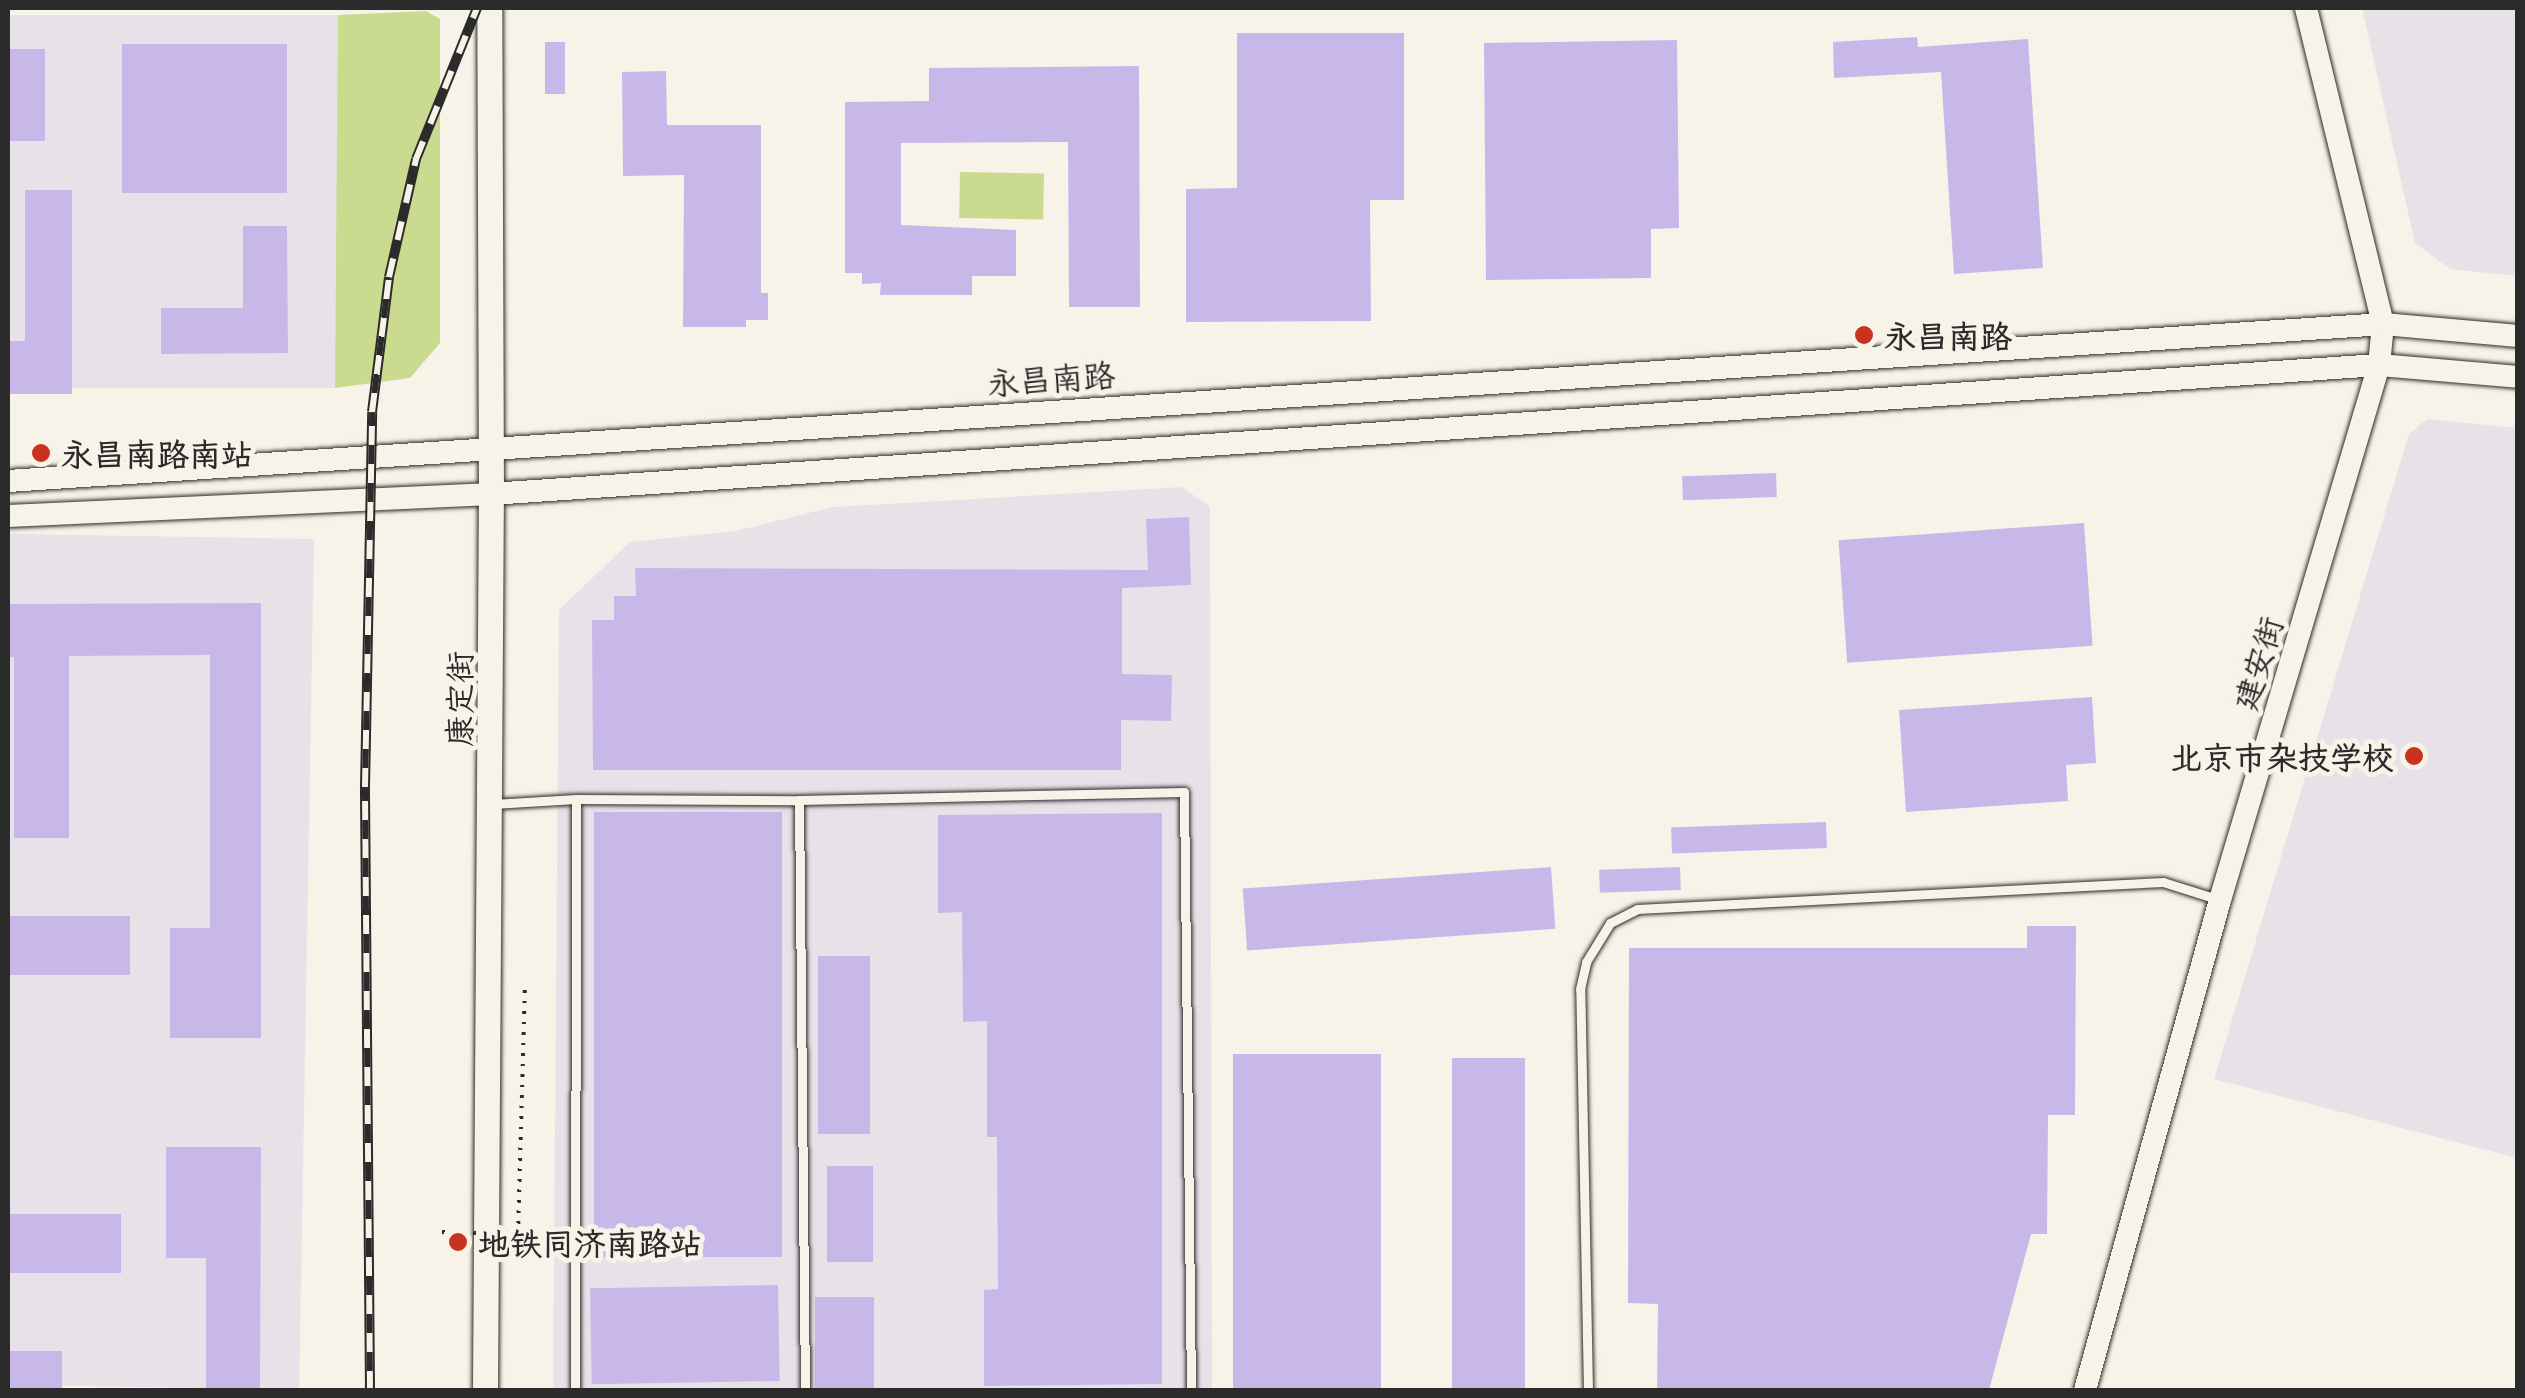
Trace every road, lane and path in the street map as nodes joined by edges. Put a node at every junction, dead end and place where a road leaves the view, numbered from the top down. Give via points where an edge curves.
1 (489, 8) edge
2 (2306, 8) edge
3 (2382, 324) junction
4 (2518, 336) edge
5 (2379, 365) junction
6 (2518, 377) edge
7 (489, 446) junction
8 (8, 481) edge
9 (491, 494) junction
10 (8, 516) edge
11 (576, 799) junction
12 (799, 800) junction
13 (490, 804) junction
14 (2220, 900) junction
15 (525, 982) dead end
16 (442, 1232) dead end
17 (485, 1390) edge
18 (575, 1390) edge
19 (805, 1390) edge
20 (1191, 1390) edge
21 (1588, 1390) edge
22 (2085, 1390) edge

1 - 7 main road, 康定街
2 - 3 street, 建安街
3 - 4 street, 永昌南路
3 - 5 street, 建安街
3 - 7 street, 永昌南路
5 - 6 street
5 - 9 street
5 - 14 street, 建安街
7 - 8 street, 永昌南路
7 - 9 main road, 康定街
9 - 10 street
9 - 13 main road, 康定街
11 - 12 lane
11 - 13 lane
11 - 18 lane
12 - 19 lane
12 - 20 lane via 1184,792
13 - 17 main road, 康定街
14 - 21 lane via 2164,882 1637,909 1610,923 1586,962 1580,989
14 - 22 street, 建安街
15 - 16 path, bridge via 518,1234

